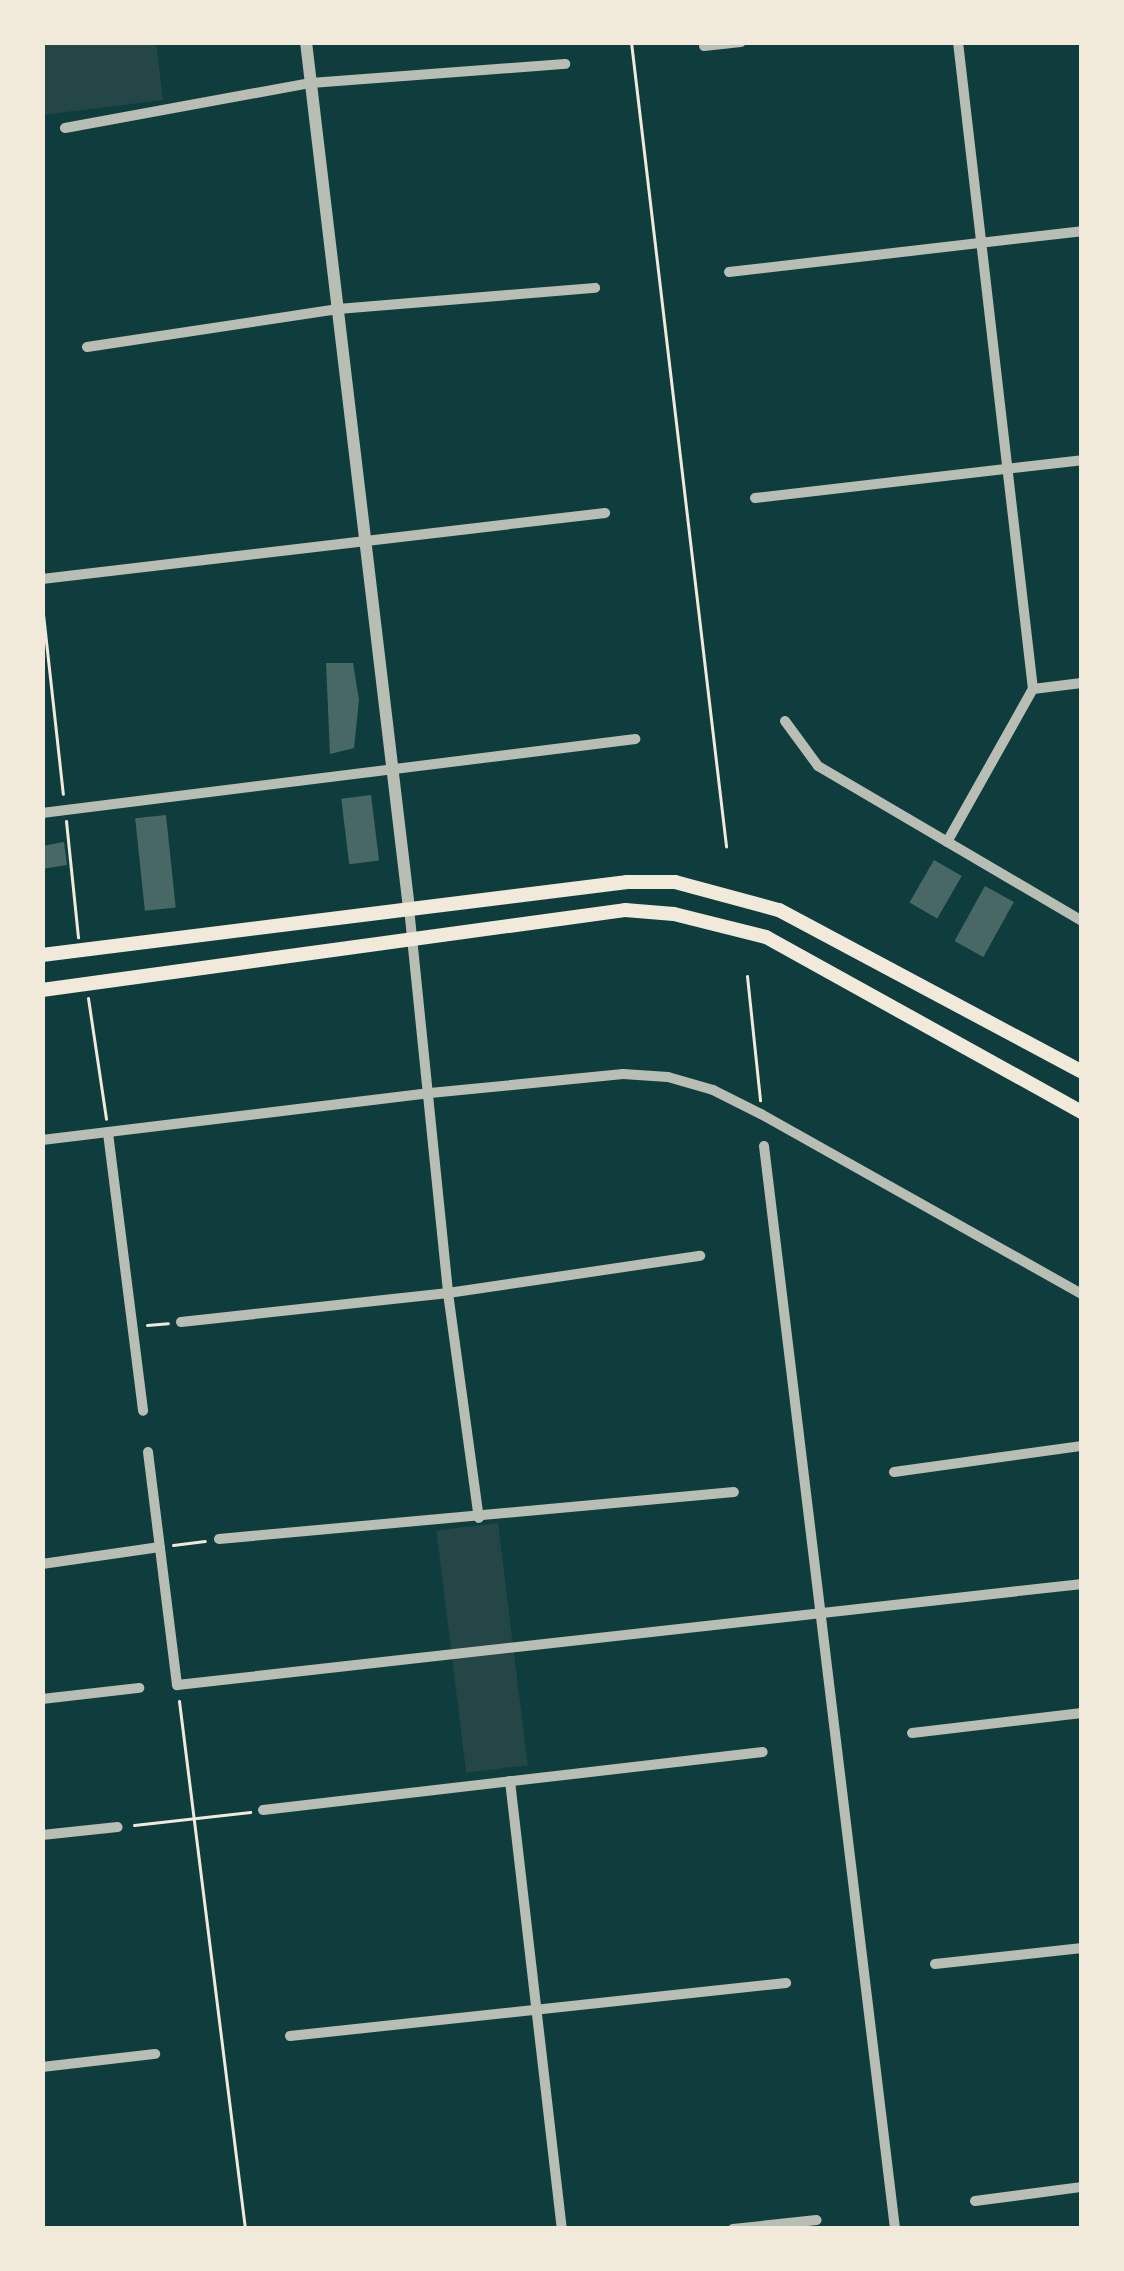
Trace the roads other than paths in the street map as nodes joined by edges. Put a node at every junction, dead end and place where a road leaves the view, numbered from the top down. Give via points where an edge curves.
1 (307, 42) edge
2 (741, 42) edge
3 (958, 42) edge
4 (704, 46) dead end
5 (566, 64) dead end
6 (311, 83) junction
7 (65, 128) dead end
8 (1082, 231) edge
9 (981, 242) junction
10 (729, 272) dead end
11 (596, 288) dead end
12 (338, 309) junction
13 (87, 347) dead end
14 (1082, 460) edge
15 (1007, 468) junction
16 (754, 498) dead end
17 (605, 513) dead end
18 (365, 541) junction
19 (42, 579) edge
20 (1082, 683) edge
21 (1033, 688) junction
22 (785, 721) dead end
23 (635, 739) dead end
24 (392, 770) junction
25 (42, 813) edge
26 (947, 842) junction
27 (409, 908) junction
28 (1082, 920) edge
29 (412, 941) junction
30 (42, 955) edge
31 (42, 990) edge
32 (1082, 1072) edge
33 (430, 1093) junction
34 (1082, 1112) edge
35 (108, 1132) junction
36 (42, 1140) edge
37 (764, 1146) dead end
38 (700, 1256) dead end
39 (448, 1293) junction
40 (1082, 1294) edge
41 (182, 1322) road end
42 (143, 1412) dead end
43 (1082, 1446) edge
44 (148, 1452) dead end
45 (894, 1472) dead end
46 (734, 1492) dead end
47 (478, 1518) junction
48 (219, 1539) road end
49 (160, 1547) junction
50 (42, 1564) edge
51 (1082, 1584) edge
52 (819, 1612) junction
53 (139, 1688) dead end
54 (42, 1699) edge
55 (1082, 1713) edge
56 (912, 1733) dead end
57 (763, 1752) dead end
58 (510, 1781) junction
59 (263, 1810) road end
60 (118, 1827) road end
61 (42, 1835) edge
62 (1082, 1948) edge
63 (935, 1964) dead end
64 (786, 1983) dead end
65 (536, 2010) junction
66 (290, 2036) dead end
67 (155, 2054) dead end
68 (42, 2067) edge
69 (1082, 2187) edge
70 (975, 2201) dead end
71 (817, 2220) dead end
72 (562, 2229) edge
73 (733, 2229) edge
74 (895, 2229) edge

1 - 6 street
2 - 4 street
3 - 9 street
5 - 6 street
6 - 7 street
6 - 12 street
8 - 9 street
9 - 10 street
9 - 15 street
11 - 12 street
12 - 13 street
12 - 18 street
14 - 15 street
15 - 16 street
15 - 21 street
17 - 18 street
18 - 19 street
18 - 24 street
20 - 21 street
21 - 26 street
22 - 26 street via 818,766
23 - 24 street
24 - 25 street
24 - 27 street
26 - 28 street
27 - 29 street
27 - 30 main road
27 - 32 main road via 627,882 722,892 779,910
29 - 31 main road
29 - 33 street
29 - 34 main road via 625,910 714,920 798,953
33 - 35 street
33 - 39 street
33 - 40 street via 623,1074 691,1084 761,1114
35 - 36 street
35 - 42 street
37 - 52 street
38 - 39 street
39 - 41 street
39 - 47 street
43 - 45 street
44 - 49 street
46 - 47 street
47 - 48 street
49 - 50 street
49 - 52 street via 177,1685
51 - 52 street
52 - 74 street
53 - 54 street
55 - 56 street
57 - 58 street
58 - 59 street
58 - 65 street
60 - 61 street
62 - 63 street
64 - 65 street
65 - 66 street
65 - 72 street
67 - 68 street
69 - 70 street
71 - 73 street

